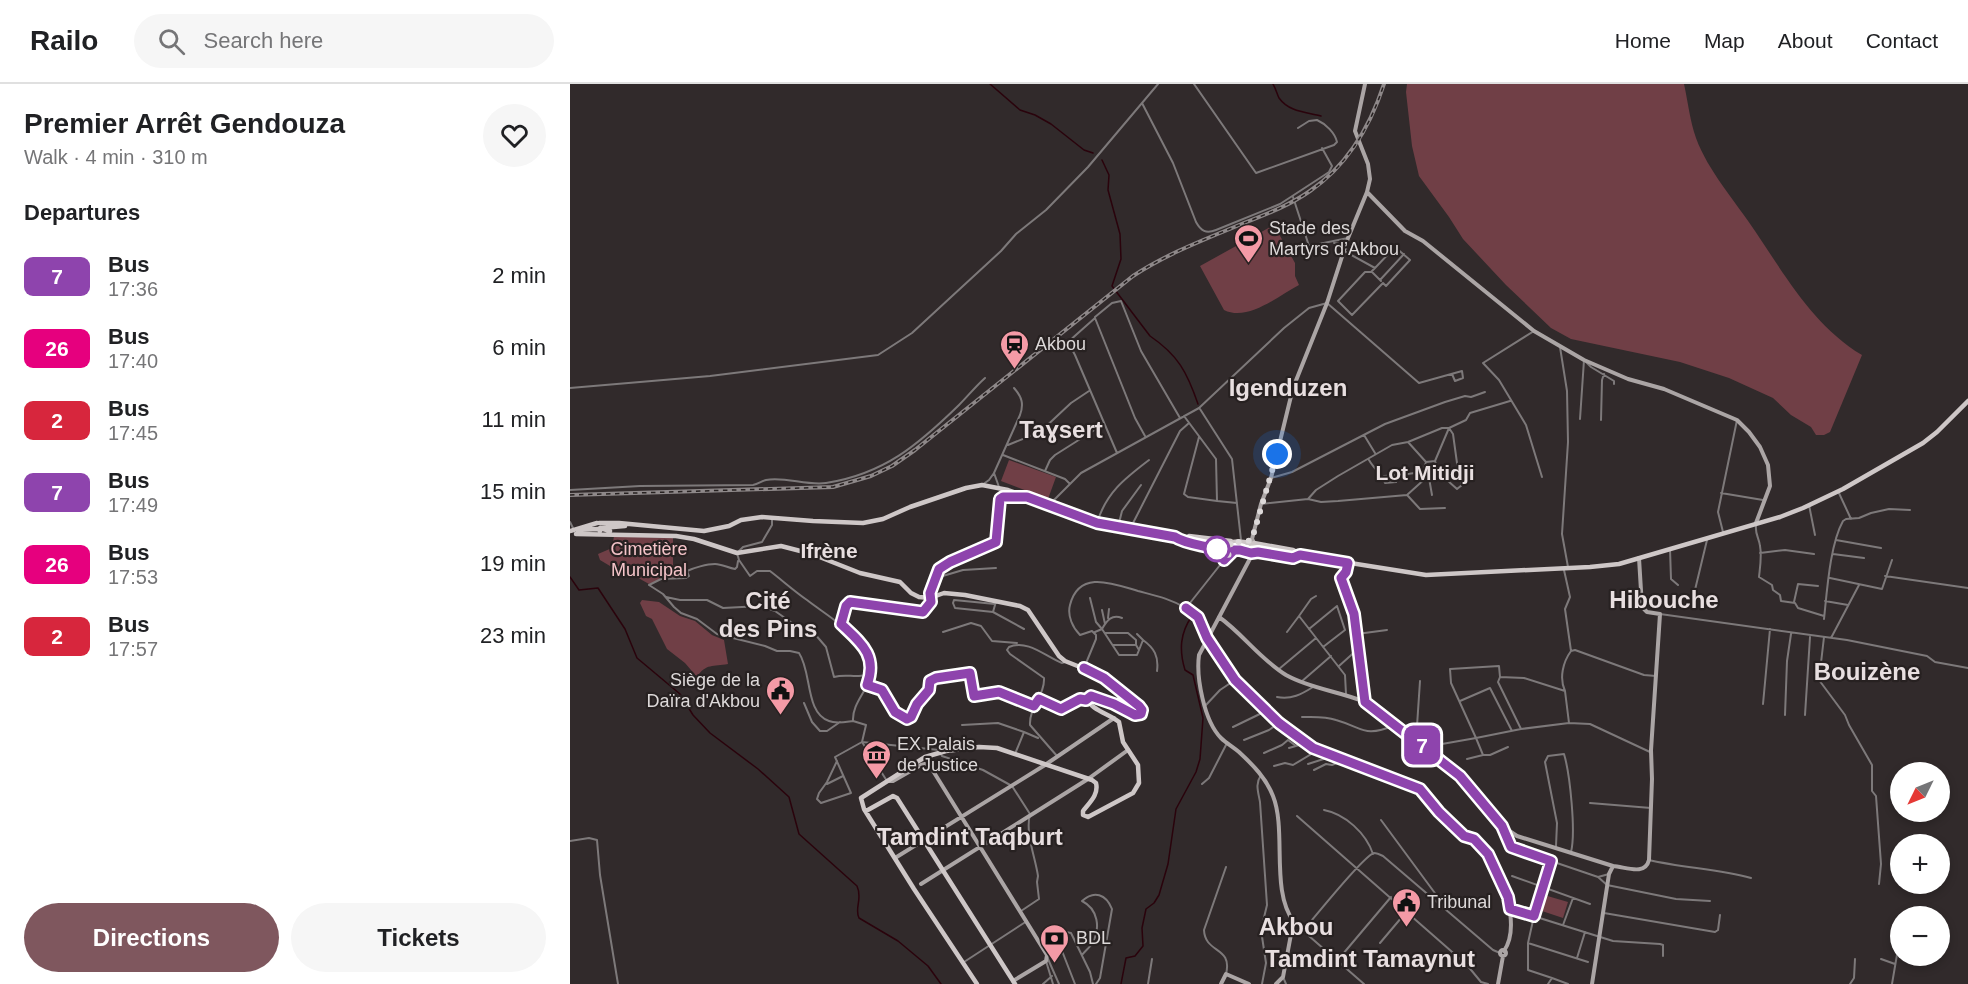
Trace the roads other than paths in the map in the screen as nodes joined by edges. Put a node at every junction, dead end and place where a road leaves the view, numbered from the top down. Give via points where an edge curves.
1 (1158, 84) edge
2 (1194, 84) edge
3 (1365, 84) edge
4 (1142, 103) junction
5 (1298, 128) dead end
6 (1322, 148) junction
7 (1367, 192) junction
8 (1293, 197) junction
9 (1348, 238) junction
10 (1331, 242) junction
11 (1346, 245) junction
12 (1344, 251) junction
13 (1404, 254) junction
14 (1375, 268) junction
15 (1371, 272) junction
16 (1380, 280) junction
17 (1383, 283) junction
18 (1327, 303) junction
19 (1095, 318) junction
20 (1534, 332) junction
21 (1560, 346) junction
22 (1584, 360) junction
23 (1452, 374) dead end
24 (1604, 374) junction
25 (985, 378) dead end
26 (1614, 384) dead end
27 (570, 388) edge
28 (1014, 388) dead end
29 (1089, 391) junction
30 (1485, 392) dead end
31 (1510, 401) junction
32 (1968, 401) edge
33 (1199, 408) junction
34 (1184, 416) junction
35 (1179, 418) junction
36 (1580, 419) dead end
37 (1601, 420) dead end
38 (1737, 420) junction
39 (1189, 423) junction
40 (1104, 424) junction
41 (1449, 428) junction
42 (1364, 435) junction
43 (1145, 436) junction
44 (1199, 436) junction
45 (1407, 442) junction
46 (1007, 445) junction
47 (1117, 453) junction
48 (1375, 454) junction
49 (1003, 455) junction
50 (1369, 459) junction
51 (1149, 460) dead end
52 (1435, 461) junction
53 (1426, 462) junction
54 (1045, 471) junction
55 (1423, 472) junction
56 (994, 473) junction
57 (1438, 473) junction
58 (1399, 475) junction
59 (1383, 476) junction
60 (1542, 477) dead end
61 (1271, 478) junction
62 (1428, 478) junction
63 (1069, 483) junction
64 (982, 485) junction
65 (1141, 485) dead end
66 (999, 488) junction
67 (570, 490) edge
68 (1837, 491) junction
69 (1721, 493) junction
70 (1407, 495) junction
71 (1432, 495) dead end
72 (1027, 497) junction
73 (1308, 499) junction
74 (1763, 500) junction
75 (1217, 501) junction
76 (1237, 503) junction
77 (1261, 504) junction
78 (1809, 505) junction
79 (1048, 506) junction
80 (1444, 508) dead end
81 (1910, 510) dead end
82 (772, 518) junction
83 (1851, 519) junction
84 (570, 522) edge
85 (1097, 523) junction
86 (1756, 523) junction
87 (1118, 527) junction
88 (597, 528) junction
89 (1130, 530) junction
90 (573, 532) edge
91 (1723, 533) junction
92 (634, 534) junction
93 (1815, 535) dead end
94 (1240, 536) junction
95 (1175, 537) junction
96 (1708, 537) junction
97 (1835, 540) junction
98 (1231, 541) junction
99 (1251, 542) junction
100 (1241, 543) junction
101 (1202, 544) junction
102 (1224, 544) tunnel mouth
103 (1262, 549) tunnel mouth
104 (1670, 549) junction
105 (1881, 549) dead end
106 (1242, 550) junction
107 (1231, 551) junction
108 (737, 553) junction
109 (1253, 553) junction
110 (1760, 553) junction
111 (1815, 554) dead end
112 (1833, 554) junction
113 (1300, 555) junction
114 (1639, 558) junction
115 (1864, 558) dead end
116 (739, 560) junction
117 (1224, 560) junction
118 (1892, 560) dead end
119 (1246, 563) junction
120 (1348, 563) junction
121 (996, 568) dead end
122 (1566, 568) junction
123 (1885, 576) junction
124 (936, 578) junction
125 (1830, 578) junction
126 (1678, 585) dead end
127 (1859, 585) junction
128 (1818, 586) dead end
129 (1968, 588) edge
130 (1316, 596) dead end
131 (666, 597) junction
132 (930, 598) junction
133 (1090, 598) dead end
134 (1710, 598) dead end
135 (1825, 601) junction
136 (997, 602) junction
137 (1794, 602) junction
138 (1848, 605) junction
139 (1186, 608) junction
140 (1109, 609) dead end
141 (1102, 610) dead end
142 (993, 612) junction
143 (1660, 614) junction
144 (1299, 616) junction
145 (1220, 617) junction
146 (1122, 618) dead end
147 (1108, 620) junction
148 (841, 624) junction
149 (1105, 624) junction
150 (1201, 626) junction
151 (1102, 628) junction
152 (1024, 629) dead end
153 (1309, 629) junction
154 (1770, 629) junction
155 (1211, 630) junction
156 (1387, 630) dead end
157 (944, 632) dead end
158 (1287, 632) dead end
159 (1094, 633) junction
160 (1105, 633) junction
161 (1791, 633) junction
162 (1137, 634) dead end
163 (1357, 634) junction
164 (1810, 636) junction
165 (1207, 638) junction
166 (1316, 638) junction
167 (1824, 638) junction
168 (1831, 638) junction
169 (1143, 640) junction
170 (1019, 644) junction
171 (1113, 645) junction
172 (1136, 645) junction
173 (1323, 647) junction
174 (1359, 648) junction
175 (1139, 650) junction
176 (1571, 651) junction
177 (1331, 657) junction
178 (1065, 662) junction
179 (1339, 666) junction
180 (1084, 668) junction
181 (1968, 668) edge
182 (1278, 669) junction
183 (1157, 670) dead end
184 (872, 672) junction
185 (1656, 676) junction
186 (1500, 677) junction
187 (1235, 680) junction
188 (1420, 681) dead end
189 (1301, 682) junction
190 (867, 685) junction
191 (1313, 687) junction
192 (1564, 691) junction
193 (1346, 694) junction
194 (1277, 697) dead end
195 (1039, 699) junction
196 (1086, 700) junction
197 (1459, 701) junction
198 (1365, 702) junction
199 (804, 703) dead end
200 (1763, 704) dead end
201 (1034, 706) junction
202 (1205, 706) junction
203 (1266, 711) junction
204 (1785, 714) dead end
205 (1805, 715) dead end
206 (1302, 717) dead end
207 (1114, 718) junction
208 (853, 721) junction
209 (840, 722) junction
210 (1279, 723) junction
211 (1569, 723) junction
212 (962, 725) dead end
213 (1395, 725) junction
214 (1233, 727) dead end
215 (1521, 729) junction
216 (1512, 731) junction
217 (1023, 732) junction
218 (1040, 738) junction
219 (1476, 738) junction
220 (1244, 740) dead end
221 (1416, 741) junction
222 (862, 742) junction
223 (1227, 743) junction
224 (1306, 743) junction
225 (1296, 746) junction
226 (1424, 747) junction
227 (1508, 747) dead end
228 (1289, 748) dead end
229 (1128, 750) junction
230 (1318, 750) junction
231 (940, 751) junction
232 (1264, 753) dead end
233 (1651, 753) junction
234 (1015, 754) junction
235 (1484, 755) junction
236 (1057, 756) junction
237 (1333, 756) junction
238 (1467, 759) dead end
239 (837, 760) junction
240 (1342, 760) junction
241 (1308, 764) dead end
242 (1045, 765) junction
243 (1274, 766) dead end
244 (1314, 770) dead end
245 (844, 775) junction
246 (1261, 775) junction
247 (1088, 779) junction
248 (887, 782) junction
249 (1202, 784) dead end
250 (825, 786) junction
251 (1012, 786) junction
252 (1590, 803) dead end
253 (1651, 808) junction
254 (1324, 810) dead end
255 (866, 811) junction
256 (962, 816) junction
257 (1297, 816) dead end
258 (1029, 817) junction
259 (1382, 820) dead end
260 (1502, 826) junction
261 (923, 840) junction
262 (570, 841) edge
263 (1556, 847) junction
264 (981, 848) junction
265 (1571, 852) junction
266 (1373, 854) junction
267 (895, 858) junction
268 (1649, 860) junction
269 (1551, 861) junction
270 (1613, 866) junction
271 (1226, 867) dead end
272 (1357, 867) junction
273 (943, 871) junction
274 (1609, 874) junction
275 (1512, 876) dead end
276 (1598, 877) junction
277 (1751, 878) dead end
278 (921, 884) dead end
279 (1879, 884) dead end
280 (1607, 885) junction
281 (1542, 887) junction
282 (1391, 897) junction
283 (1573, 898) junction
284 (1710, 901) dead end
285 (1590, 904) dead end
286 (1442, 906) junction
287 (1510, 909) junction
288 (1021, 911) junction
289 (1407, 911) junction
290 (1604, 913) junction
291 (1720, 915) dead end
292 (1534, 916) junction
293 (1027, 921) junction
294 (1294, 922) junction
295 (1563, 925) junction
296 (1301, 928) junction
297 (1292, 929) junction
298 (1585, 932) junction
299 (1055, 933) junction
300 (1599, 937) junction
301 (1380, 944) dead end
302 (1528, 944) junction
303 (990, 945) junction
304 (1045, 949) junction
305 (1502, 953) junction
306 (1082, 955) junction
307 (1663, 956) dead end
308 (1577, 958) junction
309 (1047, 959) junction
310 (1152, 959) dead end
311 (1855, 959) dead end
312 (1881, 959) dead end
313 (1337, 961) junction
314 (1588, 962) dead end
315 (1890, 962) edge
316 (963, 963) junction
317 (1895, 966) edge
318 (1226, 974) junction
319 (1052, 976) junction
320 (1283, 977) junction
321 (1552, 978) junction
322 (1014, 982) edge
323 (1480, 983) edge
324 (618, 984) edge
325 (976, 984) edge
326 (1044, 984) edge
327 (1053, 984) edge
328 (1059, 984) edge
329 (1076, 984) edge
330 (1094, 984) edge
331 (1148, 984) edge
332 (1221, 984) edge
333 (1250, 984) edge
334 (1262, 984) edge
335 (1276, 984) edge
336 (1286, 984) edge
337 (1364, 984) edge
338 (1488, 984) edge
339 (1498, 984) edge
340 (1548, 984) edge
341 (1568, 984) edge
342 (1592, 984) edge
343 (1850, 984) edge
344 (1892, 984) edge

1 - 4 street
2 - 6 street via 1256,173
3 - 7 street via 1355,131 1368,164
4 - 8 street via 1202,231 1216,230
4 - 27 street via 1046,210 912,333 878,355
5 - 6 street via 1312,120 1324,123 1337,140
6 - 8 street via 1332,169
7 - 9 street
7 - 20 street via 1405,231 1423,241
8 - 10 street via 1310,247
9 - 10 street
9 - 11 street
10 - 11 street
11 - 12 street
12 - 14 street
12 - 18 street
13 - 14 street via 1395,247
13 - 16 street
13 - 17 street via 1410,260 1386,286
14 - 15 street
15 - 16 street
15 - 17 street via 1365,272 1338,301 1352,315
16 - 17 street
18 - 23 street via 1419,383
18 - 33 street via 1309,308 1284,328
18 - 61 street via 1290,398
19 - 29 street via 1068,342
19 - 35 street via 1112,303 1121,301 1141,351
19 - 43 street
20 - 21 street
20 - 31 street via 1483,363 1499,380
21 - 22 street
21 - 122 street via 1567,391 1562,527
22 - 24 street
22 - 36 street
22 - 38 street
24 - 26 street
24 - 37 street
25 - 67 street via 915,445 890,463 862,475 819,483 768,480 753,485
28 - 46 street via 1023,407
29 - 40 street
29 - 46 street via 1040,432
30 - 42 street via 1445,402
31 - 41 street via 1470,413 1466,420
31 - 60 street via 1526,425
32 - 68 main road via 1923,443
33 - 34 street
33 - 76 street via 1232,459
34 - 35 street
34 - 39 street
35 - 43 street
38 - 69 street
38 - 74 street via 1766,458 1770,482
39 - 44 street
39 - 89 street via 1180,431
40 - 47 street
40 - 54 street via 1055,455
41 - 45 street
41 - 52 street
41 - 57 street via 1462,485 1457,489
42 - 48 street
42 - 61 street via 1292,472
43 - 47 street
44 - 75 street via 1216,459
44 - 75 street via 1184,494
45 - 48 street
45 - 53 street
46 - 49 street
47 - 63 street
48 - 50 street
49 - 54 street
49 - 56 street
50 - 59 street
50 - 73 street via 1316,490
51 - 85 street via 1116,487
52 - 53 street
52 - 57 street
53 - 55 street
54 - 63 street
55 - 58 street
55 - 62 street
56 - 64 street
56 - 66 street
57 - 62 street
58 - 59 street
58 - 59 street via 1396,482 1385,483
61 - 77 street
62 - 70 street
62 - 71 street
63 - 79 street
64 - 66 main road
64 - 82 main road via 873,522
65 - 87 street via 1122,511
66 - 72 main road
68 - 78 main road
68 - 83 street
69 - 74 street
69 - 91 street via 1718,512
70 - 73 street via 1321,502
70 - 80 street via 1420,509
72 - 79 main road
72 - 124 street via 1001,498 996,542 950,562 939,569
73 - 77 street
74 - 86 street
75 - 76 street
76 - 94 street
77 - 99 street
78 - 86 main road
78 - 93 street
79 - 85 main road
81 - 83 street via 1889,509
82 - 88 main road via 752,518 704,531 634,525
82 - 108 street via 762,542 743,547
83 - 97 street via 1843,521
84 - 90 street
85 - 87 main road
86 - 91 main road
86 - 110 street
87 - 89 main road
88 - 90 main road
88 - 90 main road
88 - 92 main road
88 - 92 main road via 605,533
89 - 95 main road
91 - 96 main road
92 - 108 main road via 685,537
94 - 98 street
94 - 100 street
95 - 98 main road
95 - 101 main road
95 - 102 main road
96 - 104 main road
96 - 134 street via 1694,594
97 - 105 street
97 - 112 street
98 - 100 main road
98 - 107 main road
99 - 100 main road
99 - 109 main road via 1257,547
99 - 113 main road via 1293,550
101 - 107 main road
101 - 117 street via 1222,551
103 - 113 main road
104 - 114 main road
104 - 126 street via 1671,579
106 - 107 main road
106 - 109 main road
106 - 119 street
107 - 117 street
108 - 116 street
108 - 132 main road via 781,546 900,582 911,593
109 - 113 main road via 1293,558
109 - 119 street
110 - 111 street via 1785,550
110 - 137 street via 1759,577 1773,586 1781,601
112 - 115 street
112 - 125 street
113 - 120 main road
114 - 122 main road via 1619,564
114 - 143 street via 1642,607
116 - 131 street via 735,569 708,565 689,569 686,578 661,579 650,585
116 - 148 street via 750,576 760,570 770,572
117 - 139 street
118 - 123 street
119 - 145 street
120 - 122 main road via 1426,575
120 - 163 street via 1341,578
121 - 124 street via 963,570
122 - 176 street via 1570,597 1565,609
123 - 127 street via 1882,589
123 - 129 street
124 - 132 street
125 - 127 street
125 - 135 street
127 - 138 street
128 - 137 street via 1797,584
130 - 144 street
131 - 184 street via 707,600 723,608 767,607 814,633 826,647 834,677 863,677
131 - 209 street via 681,613 722,636 799,653 815,710 825,720
132 - 136 main road via 944,593
132 - 148 street via 928,607 919,613 850,602
133 - 151 street via 1096,622
135 - 137 street via 1824,617 1798,608
135 - 138 street
136 - 142 street
136 - 142 street via 953,603 955,608
136 - 178 main road via 1028,610
138 - 168 street
139 - 150 street via 1198,617
139 - 159 street via 1159,595 1094,582 1078,590 1069,611 1080,635
140 - 147 street
141 - 149 street
142 - 152 street
143 - 154 street
143 - 185 street
144 - 153 street
144 - 158 street
145 - 155 street
145 - 182 street
146 - 147 street via 1118,614
147 - 149 street
148 - 184 street via 866,650
149 - 151 street
150 - 155 street
150 - 165 street
151 - 159 street
151 - 160 street
153 - 166 street
153 - 173 street via 1337,606 1345,630
154 - 161 street
154 - 200 street
155 - 165 street
156 - 163 street
157 - 170 street via 971,622 981,626 992,641
159 - 180 street via 1095,643
160 - 171 street
160 - 172 street via 1128,633
161 - 164 street
161 - 204 street
162 - 169 street
163 - 174 street
164 - 167 street
164 - 205 street
165 - 187 street
165 - 202 street via 1197,668
166 - 173 street
166 - 182 street
167 - 168 street
167 - 279 street via 1820,680 1845,715 1872,765 1880,835
168 - 181 street
169 - 175 street
169 - 183 street via 1155,651
170 - 178 street
170 - 195 street via 1007,650 1044,678
171 - 172 street
171 - 175 street via 1119,655 1137,655
172 - 175 street
173 - 177 street
174 - 179 street
174 - 198 street
176 - 185 street
176 - 192 street via 1563,670
177 - 179 street
177 - 189 street
178 - 180 main road
179 - 193 street via 1345,675
180 - 196 main road via 1104,678 1142,712 1135,715 1093,696
182 - 189 street
184 - 190 street
185 - 233 street
186 - 192 street via 1524,678
186 - 197 street via 1498,666 1450,669
186 - 215 street via 1498,682
187 - 202 street
187 - 203 street
188 - 221 street
189 - 191 street
190 - 201 street via 882,690 895,712 907,719 929,690 930,681 970,673 974,696 999,692
190 - 208 street via 855,707
191 - 193 street
191 - 194 street via 1298,696
192 - 211 street
193 - 198 street
195 - 196 street via 1061,709
195 - 201 street
196 - 207 main road
197 - 216 street via 1490,688
197 - 219 street
198 - 213 street
199 - 209 street via 820,731
201 - 218 street via 1030,724
202 - 223 street via 1212,725
203 - 210 street
203 - 214 street
206 - 213 street via 1334,719 1367,732
207 - 229 main road via 1121,725 1121,740
207 - 236 street
208 - 209 street
208 - 222 street via 866,725
210 - 220 street
210 - 224 street
211 - 215 street
211 - 233 street via 1590,724
212 - 217 street via 998,723
213 - 221 street
215 - 216 street
216 - 219 street
217 - 218 street
217 - 234 street
218 - 236 street
219 - 226 street
219 - 235 street
221 - 226 street
222 - 231 street
222 - 239 street via 835,757
222 - 248 street
223 - 246 street
223 - 249 street
224 - 225 street
224 - 230 street
225 - 228 street
225 - 232 street via 1288,740
226 - 260 street via 1460,776
227 - 235 street
229 - 247 street
229 - 247 main road via 1138,765 1136,789 1088,817 1083,810 1097,790 1096,783
230 - 237 street
230 - 243 street via 1293,765
231 - 234 main road via 979,747
231 - 248 main road
231 - 251 street via 942,756 983,770
233 - 253 street
234 - 242 main road
235 - 238 street
236 - 242 street
237 - 240 street
237 - 241 street
239 - 245 street
239 - 250 street
240 - 244 street
240 - 287 street via 1420,789 1464,836 1474,839 1488,854
242 - 247 main road
242 - 251 street
245 - 250 street
245 - 250 street via 850,793 821,803 817,797
246 - 294 street via 1278,815 1285,906
246 - 334 street via 1257,787 1267,905 1261,930 1266,963
247 - 258 street
248 - 255 main road via 861,798
248 - 256 street via 928,765
251 - 256 street
251 - 258 street
252 - 253 street
253 - 268 street
254 - 266 street via 1339,815 1358,830
255 - 261 main road via 892,796 897,798
255 - 267 main road
256 - 261 street
256 - 264 street
257 - 272 street
258 - 264 street
258 - 288 street via 1039,899
259 - 286 street
260 - 263 street via 1517,836
260 - 269 street via 1511,847
261 - 267 street
261 - 273 main road
262 - 324 street via 597,840
263 - 265 street
263 - 265 street via 1557,823 1545,762 1548,756 1564,754 1573,820
264 - 273 street
264 - 288 street
265 - 270 street
266 - 272 street
266 - 286 street via 1383,856
267 - 316 main road
268 - 270 street via 1648,866 1639,870
268 - 277 street
269 - 276 street
269 - 281 street
270 - 274 street
271 - 318 street via 1204,930 1204,939 1226,957
272 - 282 street
272 - 296 street via 1306,927
273 - 278 street
273 - 303 main road
274 - 276 street
274 - 280 street
275 - 281 street
276 - 280 street
280 - 284 street via 1676,899
280 - 290 street
281 - 283 street
281 - 292 street
282 - 289 street
282 - 313 street
283 - 285 street
283 - 295 street
286 - 305 street via 1493,950
287 - 292 street
287 - 305 street via 1510,933
288 - 293 street
289 - 301 street
289 - 323 street via 1467,965
290 - 291 street via 1715,932
290 - 300 street
292 - 295 street
292 - 302 street
293 - 303 street
293 - 304 street
294 - 296 street via 1299,922
294 - 297 street
295 - 298 street
296 - 297 street via 1297,932
296 - 313 street
297 - 320 street
298 - 300 street
298 - 308 street
299 - 304 street via 1044,939
299 - 306 street via 1071,933
299 - 329 street
300 - 307 street via 1660,944
300 - 342 street
302 - 308 street
302 - 321 street via 1528,970
303 - 316 street
303 - 322 main road
304 - 309 street
305 - 339 street
306 - 330 street
306 - 330 street via 1092,944 1097,922 1092,907 1082,901 1091,894 1097,895 1105,898 1112,909 1100,978
308 - 314 street
309 - 319 street
309 - 322 street
309 - 328 street
310 - 331 street
311 - 343 street
312 - 315 street
313 - 337 street
316 - 325 main road
317 - 344 street
318 - 332 street
318 - 333 street
319 - 326 street
319 - 327 street
320 - 335 street
320 - 336 street
321 - 340 street
321 - 341 street
323 - 338 street

